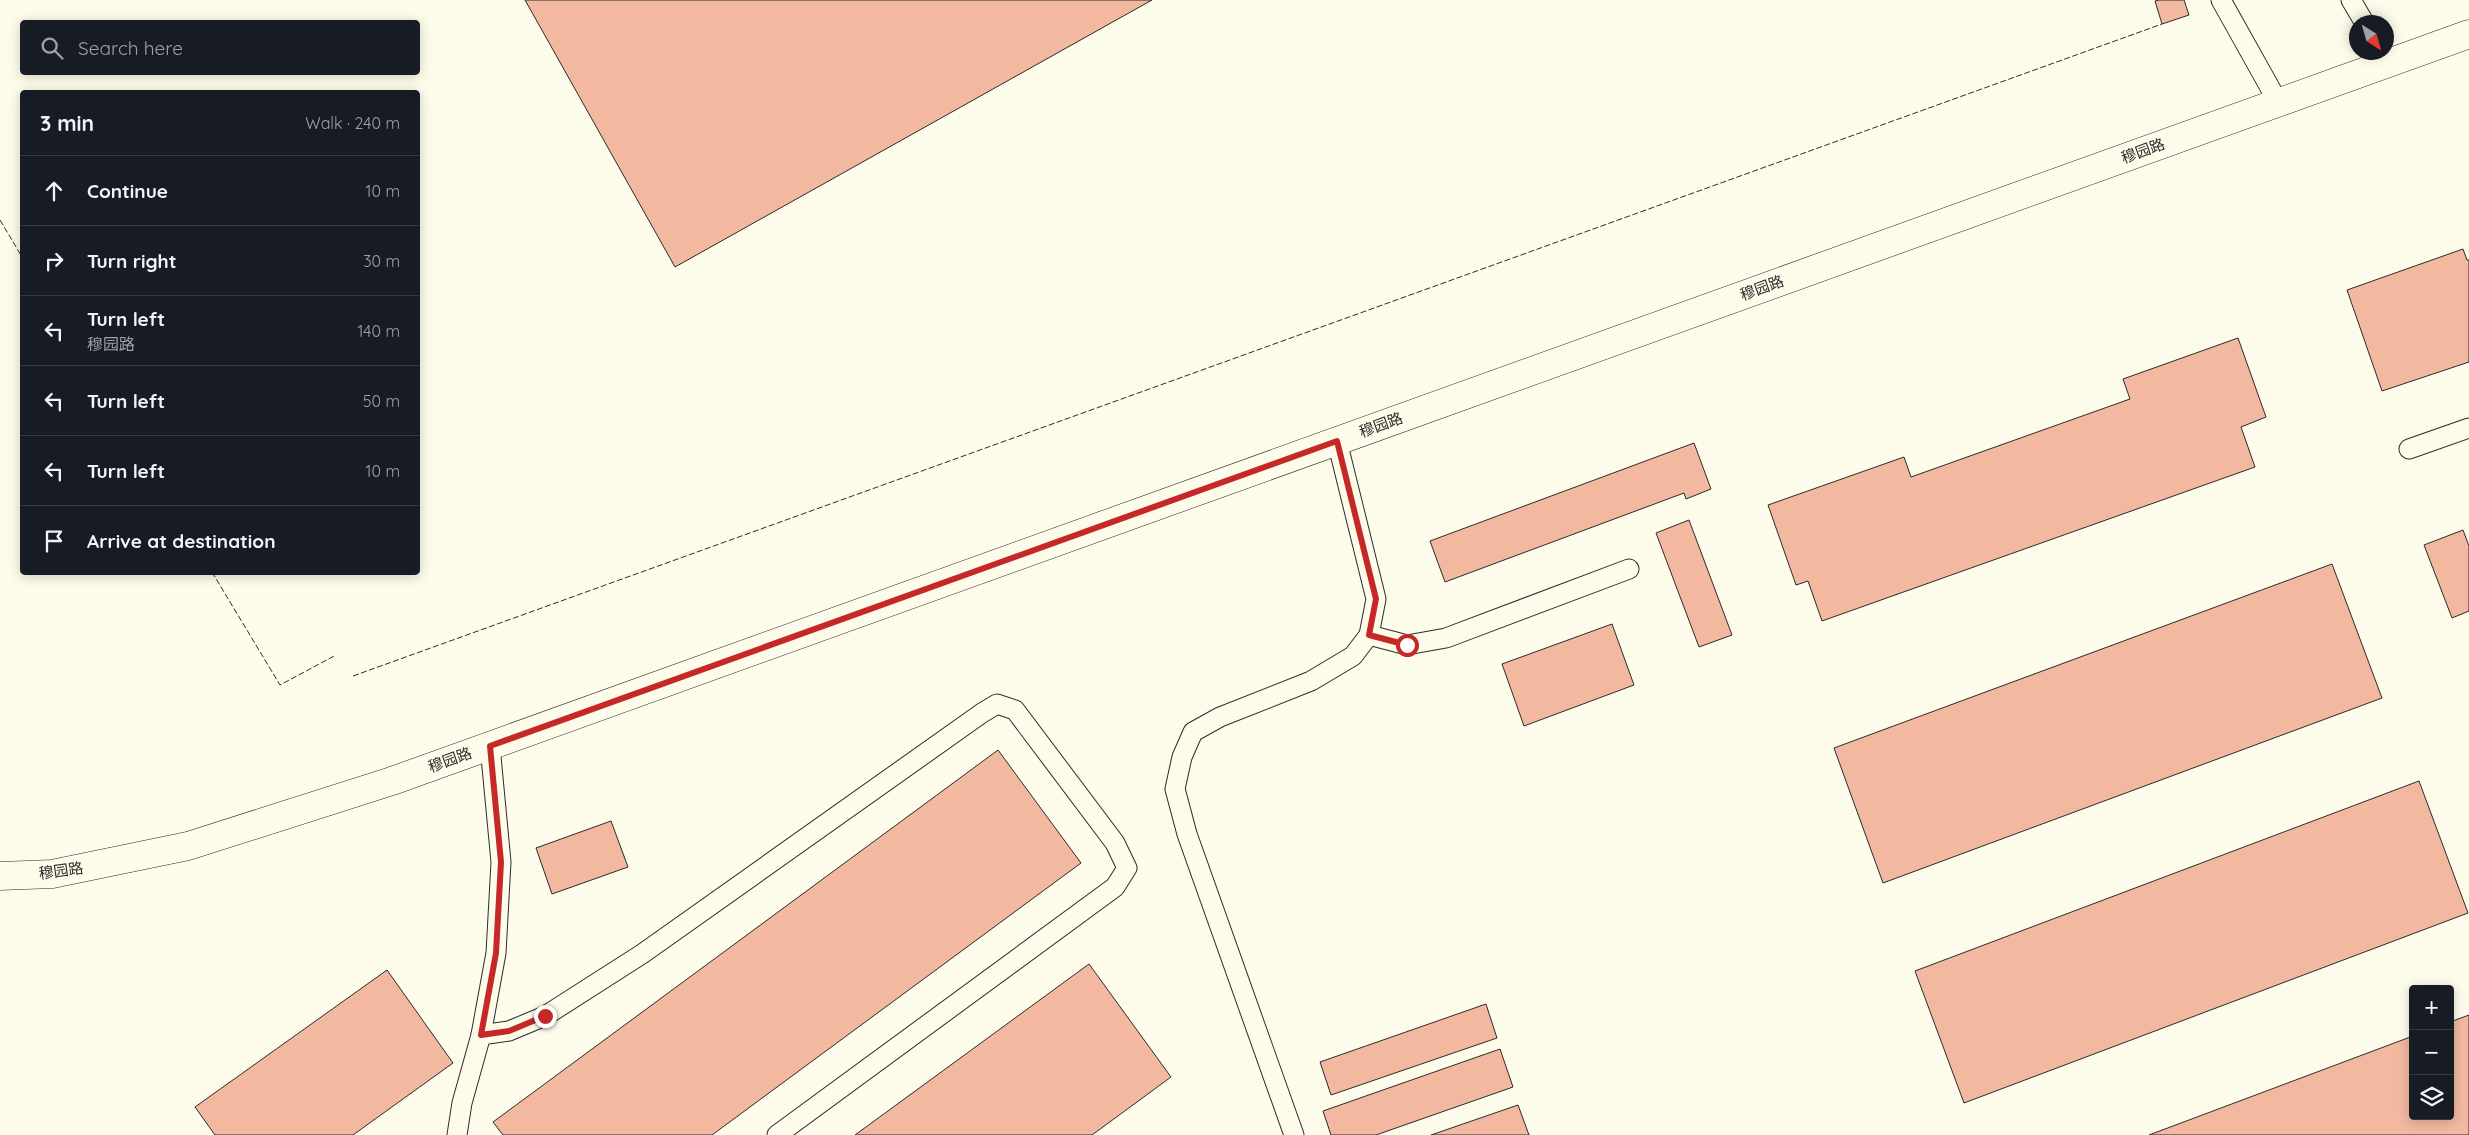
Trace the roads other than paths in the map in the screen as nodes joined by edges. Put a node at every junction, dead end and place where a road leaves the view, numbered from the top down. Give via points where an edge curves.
1 (2221, 0) edge
2 (2351, 0) edge
3 (2360, 15) edge
4 (2469, 34) edge
5 (2394, 55) edge
6 (2379, 60) edge
7 (2278, 102) junction
8 (2469, 428) edge
9 (1337, 441) junction
10 (2409, 449) dead end
11 (1629, 569) dead end
12 (1369, 635) junction
13 (490, 746) junction
14 (0, 876) edge
15 (481, 1035) junction
16 (457, 1135) edge
17 (777, 1135) edge
18 (1294, 1135) edge

1 - 7 lane
2 - 3 lane
4 - 5 street, 穆园路
6 - 7 street, 穆园路
7 - 9 street, 穆园路
8 - 10 lane
9 - 12 lane via 1376,599
9 - 13 street, 穆园路
11 - 12 lane via 1446,638 1407,645
12 - 18 lane via 1354,656 1310,681 1220,717 1193,732 1182,757 1175,789 1187,834
13 - 14 street, 穆园路 via 188,846 52,874
13 - 15 lane via 501,862 496,953
15 - 16 lane via 462,1103
15 - 17 lane via 509,1031 545,1016 642,954 997,704 1015,710 1115,843 1128,868 1114,887

